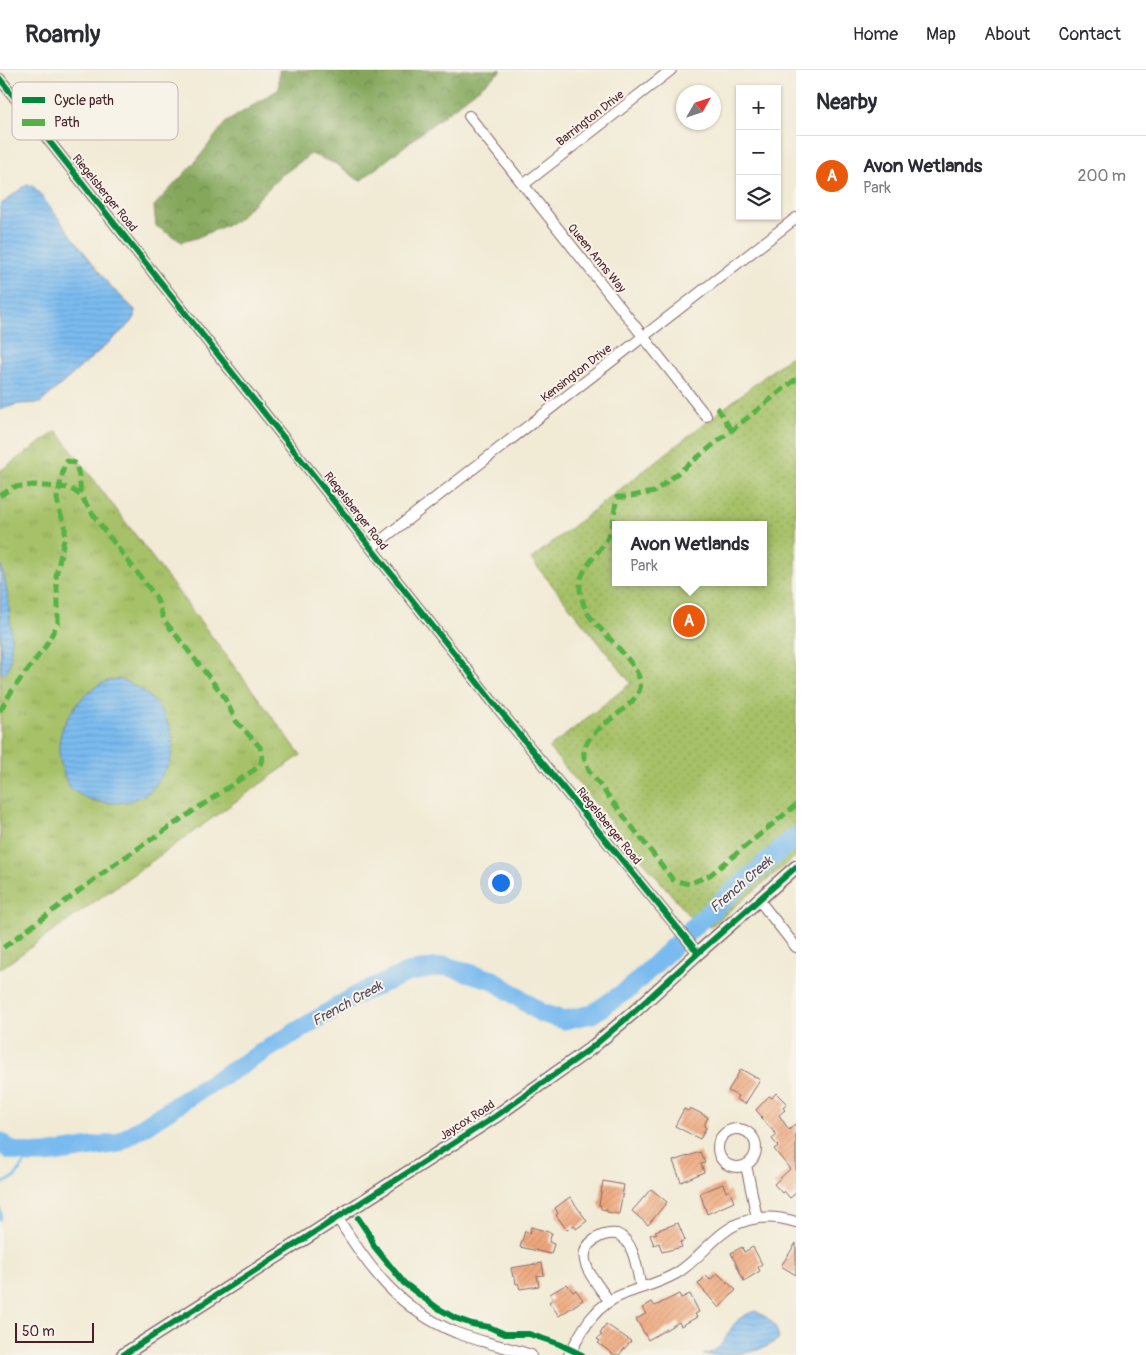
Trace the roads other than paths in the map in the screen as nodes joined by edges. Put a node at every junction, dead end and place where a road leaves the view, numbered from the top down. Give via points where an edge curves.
1 (671, 70) edge
2 (0, 79) edge
3 (12, 94) edge
4 (469, 116) dead end
5 (48, 140) edge
6 (523, 185) junction
7 (796, 218) edge
8 (643, 336) junction
9 (706, 416) dead end
10 (371, 548) junction
11 (796, 867) edge
12 (758, 899) junction
13 (796, 947) edge
14 (698, 953) junction
15 (746, 1165) dead end
16 (337, 1217) junction
17 (757, 1218) junction
18 (796, 1222) edge
19 (641, 1288) junction
20 (609, 1301) junction
21 (508, 1352) edge
22 (123, 1355) edge
23 (531, 1355) edge
24 (569, 1355) edge

1 - 6 street, Barrington Drive
2 - 3 street, Riegelsberger Road
4 - 6 street, Queen Anns Way
5 - 10 street, Riegelsberger Road
6 - 8 street, Queen Anns Way
7 - 8 street, Kensington Drive
8 - 9 street, Queen Anns Way
8 - 10 street, Kensington Drive
10 - 14 street, Riegelsberger Road
11 - 12 street, Jaycox Road
12 - 13 street
12 - 14 street, Jaycox Road
14 - 16 street, Jaycox Road via 590,1049 496,1116
15 - 17 street
16 - 21 street via 368,1265 408,1305 458,1333
16 - 22 street, Jaycox Road
17 - 18 street
17 - 19 street via 728,1229 682,1270
19 - 20 street
19 - 20 street via 627,1241 616,1234 603,1235 588,1245 584,1262
20 - 24 street via 586,1324
21 - 23 street

